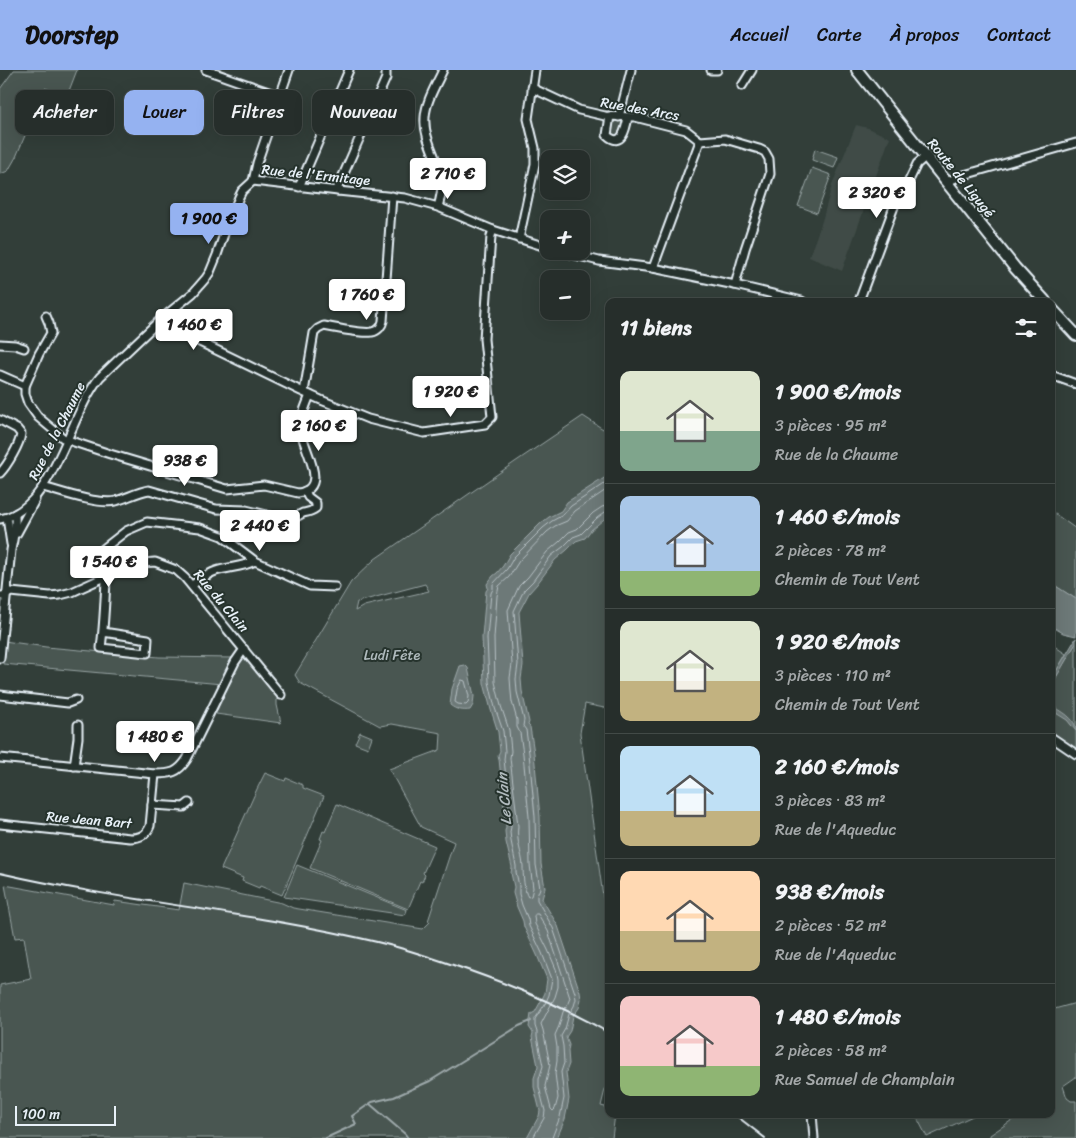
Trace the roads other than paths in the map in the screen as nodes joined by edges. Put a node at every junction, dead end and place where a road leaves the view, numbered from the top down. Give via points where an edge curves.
1 (206, 70) edge
2 (289, 70) edge
3 (349, 70) edge
4 (386, 70) edge
5 (443, 70) edge
6 (535, 70) edge
7 (631, 70) edge
8 (711, 70) edge
9 (718, 70) edge
10 (752, 70) edge
11 (857, 70) edge
12 (742, 86) dead end
13 (532, 88) junction
14 (263, 90) edge
15 (282, 90) edge
16 (610, 116) junction
17 (619, 117) junction
18 (628, 117) junction
19 (266, 135) edge
20 (700, 141) junction
21 (1076, 143) edge
22 (925, 157) junction
23 (253, 181) junction
24 (948, 183) junction
25 (299, 187) junction
26 (338, 191) junction
27 (392, 196) junction
28 (438, 207) junction
29 (493, 230) junction
30 (519, 239) junction
31 (540, 245) edge
32 (590, 259) edge
33 (653, 268) junction
34 (735, 285) junction
35 (789, 298) edge
36 (860, 298) edge
37 (1042, 298) edge
38 (1055, 312) edge
39 (46, 316) dead end
40 (160, 320) junction
41 (1076, 336) edge
42 (0, 344) edge
43 (24, 348) dead end
44 (0, 375) edge
45 (1055, 376) edge
46 (1076, 384) edge
47 (25, 386) junction
48 (307, 393) junction
49 (0, 420) edge
50 (68, 440) junction
51 (0, 472) edge
52 (41, 489) junction
53 (304, 492) junction
54 (15, 514) junction
55 (3, 518) edge
56 (12, 550) junction
57 (255, 561) junction
58 (107, 576) junction
59 (192, 585) junction
60 (335, 587) dead end
61 (4, 595) edge
62 (103, 632) junction
63 (244, 649) junction
64 (0, 658) edge
65 (0, 695) edge
66 (281, 696) dead end
67 (76, 700) dead end
68 (78, 725) dead end
69 (1055, 740) edge
70 (1076, 754) edge
71 (0, 758) edge
72 (74, 766) junction
73 (154, 774) junction
74 (189, 803) dead end
75 (152, 805) junction
76 (0, 824) edge
77 (812, 1118) edge
78 (814, 1138) edge

1 - 14 street
2 - 15 street
3 - 25 street
4 - 26 street via 386,78
5 - 28 street via 427,105 425,118 426,135 442,184
6 - 13 street
7 - 17 street
8 - 9 street
10 - 12 street
11 - 22 street, Route de Ligugé
13 - 16 street, Rue des Arcs via 580,110
13 - 30 street via 528,119 536,157
16 - 17 street, Rue des Arcs
16 - 18 street via 608,134 617,139 624,135
17 - 18 street, Rue des Arcs
18 - 20 street, Rue des Arcs via 686,130
19 - 23 street
20 - 33 street
20 - 34 street via 725,139 756,148 765,152 770,162 770,174
21 - 24 street via 964,175
22 - 24 street, Route de Ligugé
22 - 36 street via 917,164 895,204
23 - 25 street, Rue de l'Ermitage
23 - 40 street, Rue de la Chaume via 238,198 210,272 193,292
24 - 37 street, Route de Ligugé
25 - 26 street, Rue de l'Ermitage
26 - 27 street, Rue de l'Ermitage
27 - 28 street, Rue de l'Ermitage
27 - 48 street via 382,325 367,332 318,328 314,332
28 - 29 street, Rue de l'Ermitage
29 - 30 street, Rue de l'Ermitage
29 - 48 street via 484,339 492,417 485,424 424,433 368,419
30 - 31 street, Rue de l'Ermitage
32 - 33 street
33 - 34 street
34 - 35 street
38 - 41 street
39 - 47 street via 51,333
40 - 48 street
40 - 50 street, Rue de la Chaume via 92,386
42 - 43 street
44 - 47 street
45 - 46 street
47 - 50 street via 33,411
48 - 53 street via 300,431 315,476 312,485
49 - 51 street via 21,434
50 - 52 street, Rue de la Chaume
50 - 53 street via 227,489 264,485
52 - 53 street via 102,502 149,490 216,508 246,510 287,520 316,508 316,503
52 - 54 street, Rue de la Chaume
52 - 56 street via 20,527
54 - 55 street, Rue de la Chaume
54 - 56 street
55 - 56 street
56 - 61 street
57 - 58 street via 222,536 200,528 147,522 126,531 103,549 100,557
57 - 59 street via 206,575
57 - 60 street via 306,585
58 - 59 street, Rue du Clain via 131,564 155,562 176,570
58 - 61 street, Rue du Clain via 60,595 11,592
58 - 62 street
59 - 63 street, Rue du Clain
61 - 64 street
62 - 62 street via 101,648 147,653 148,638
63 - 66 street, Rue du Clain
63 - 73 street via 184,765 173,772
65 - 67 street via 68,703
68 - 72 street
69 - 70 street
71 - 72 street
72 - 73 street
73 - 75 street, Rue Jean Bart
74 - 75 street via 184,807
75 - 76 street, Rue Jean Bart via 149,828 138,838
77 - 78 street

